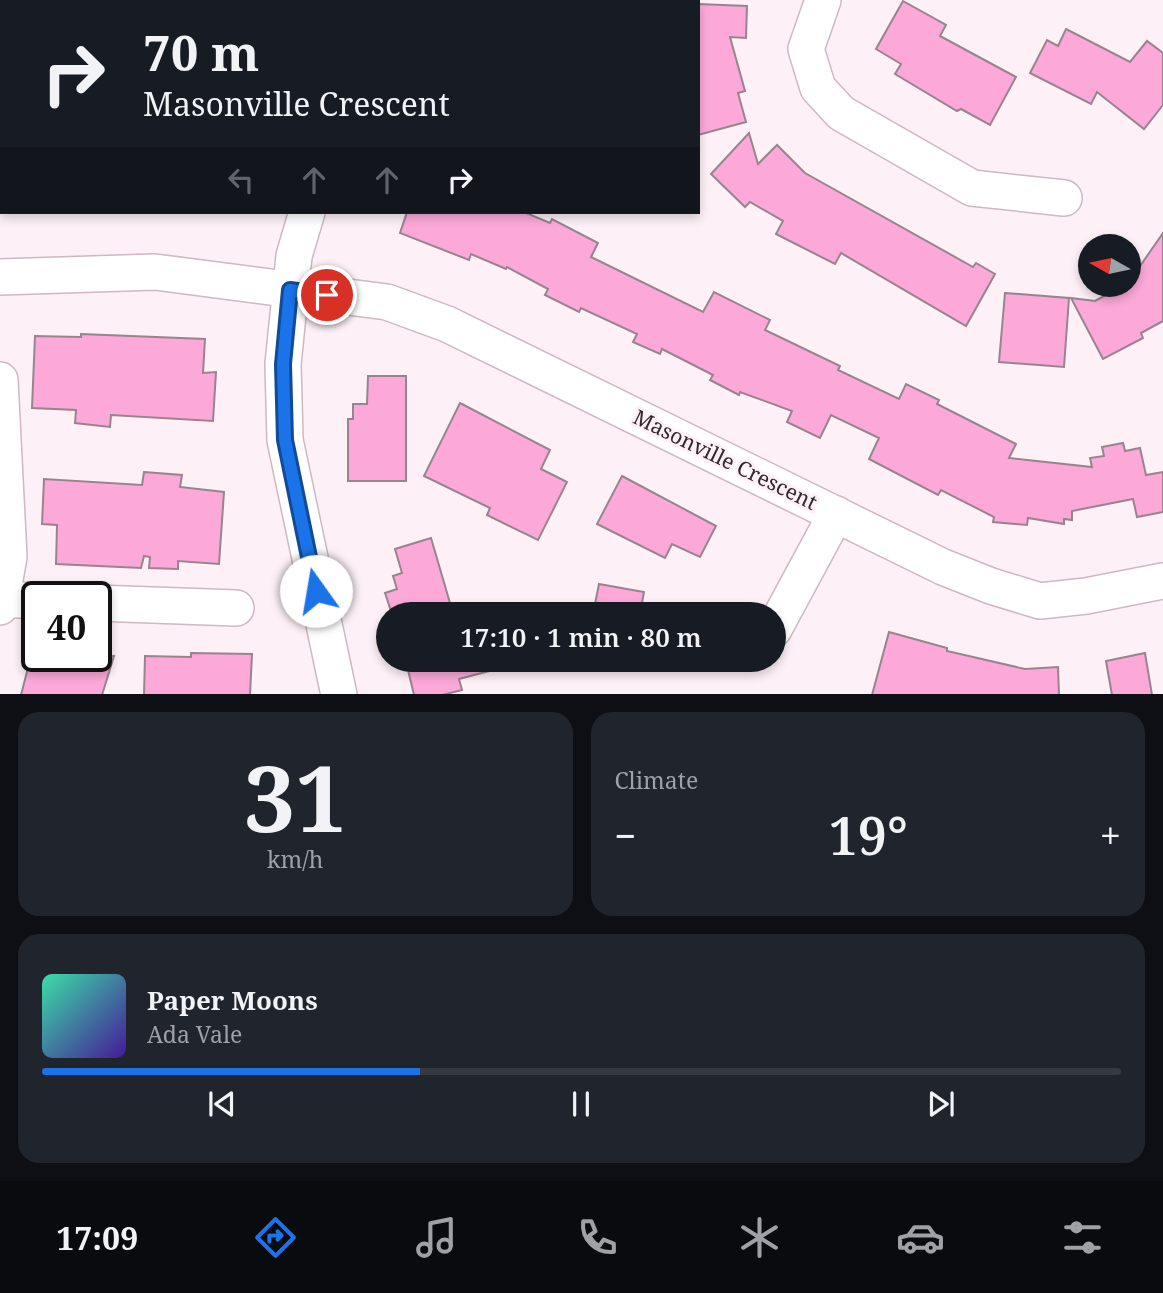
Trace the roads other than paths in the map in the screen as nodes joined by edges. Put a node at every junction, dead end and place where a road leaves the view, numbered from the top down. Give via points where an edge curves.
1 (823, 0) edge
2 (1064, 198) dead end
3 (306, 214) edge
4 (0, 277) edge
5 (290, 290) junction
6 (0, 380) edge
7 (836, 514) junction
8 (1163, 581) edge
9 (21, 602) edge
10 (1, 603) edge
11 (112, 604) edge
12 (786, 607) edge
13 (236, 608) dead end
14 (339, 694) edge

1 - 2 street via 806,49 818,88 842,113 972,188
3 - 5 street
4 - 5 street, Masonville Crescent via 156,272
5 - 7 street, Masonville Crescent via 387,302 447,324
5 - 14 street via 283,364 285,440
6 - 10 street via 9,557
7 - 8 street, Masonville Crescent via 943,567 1040,601
7 - 12 street
9 - 10 street
11 - 13 street

